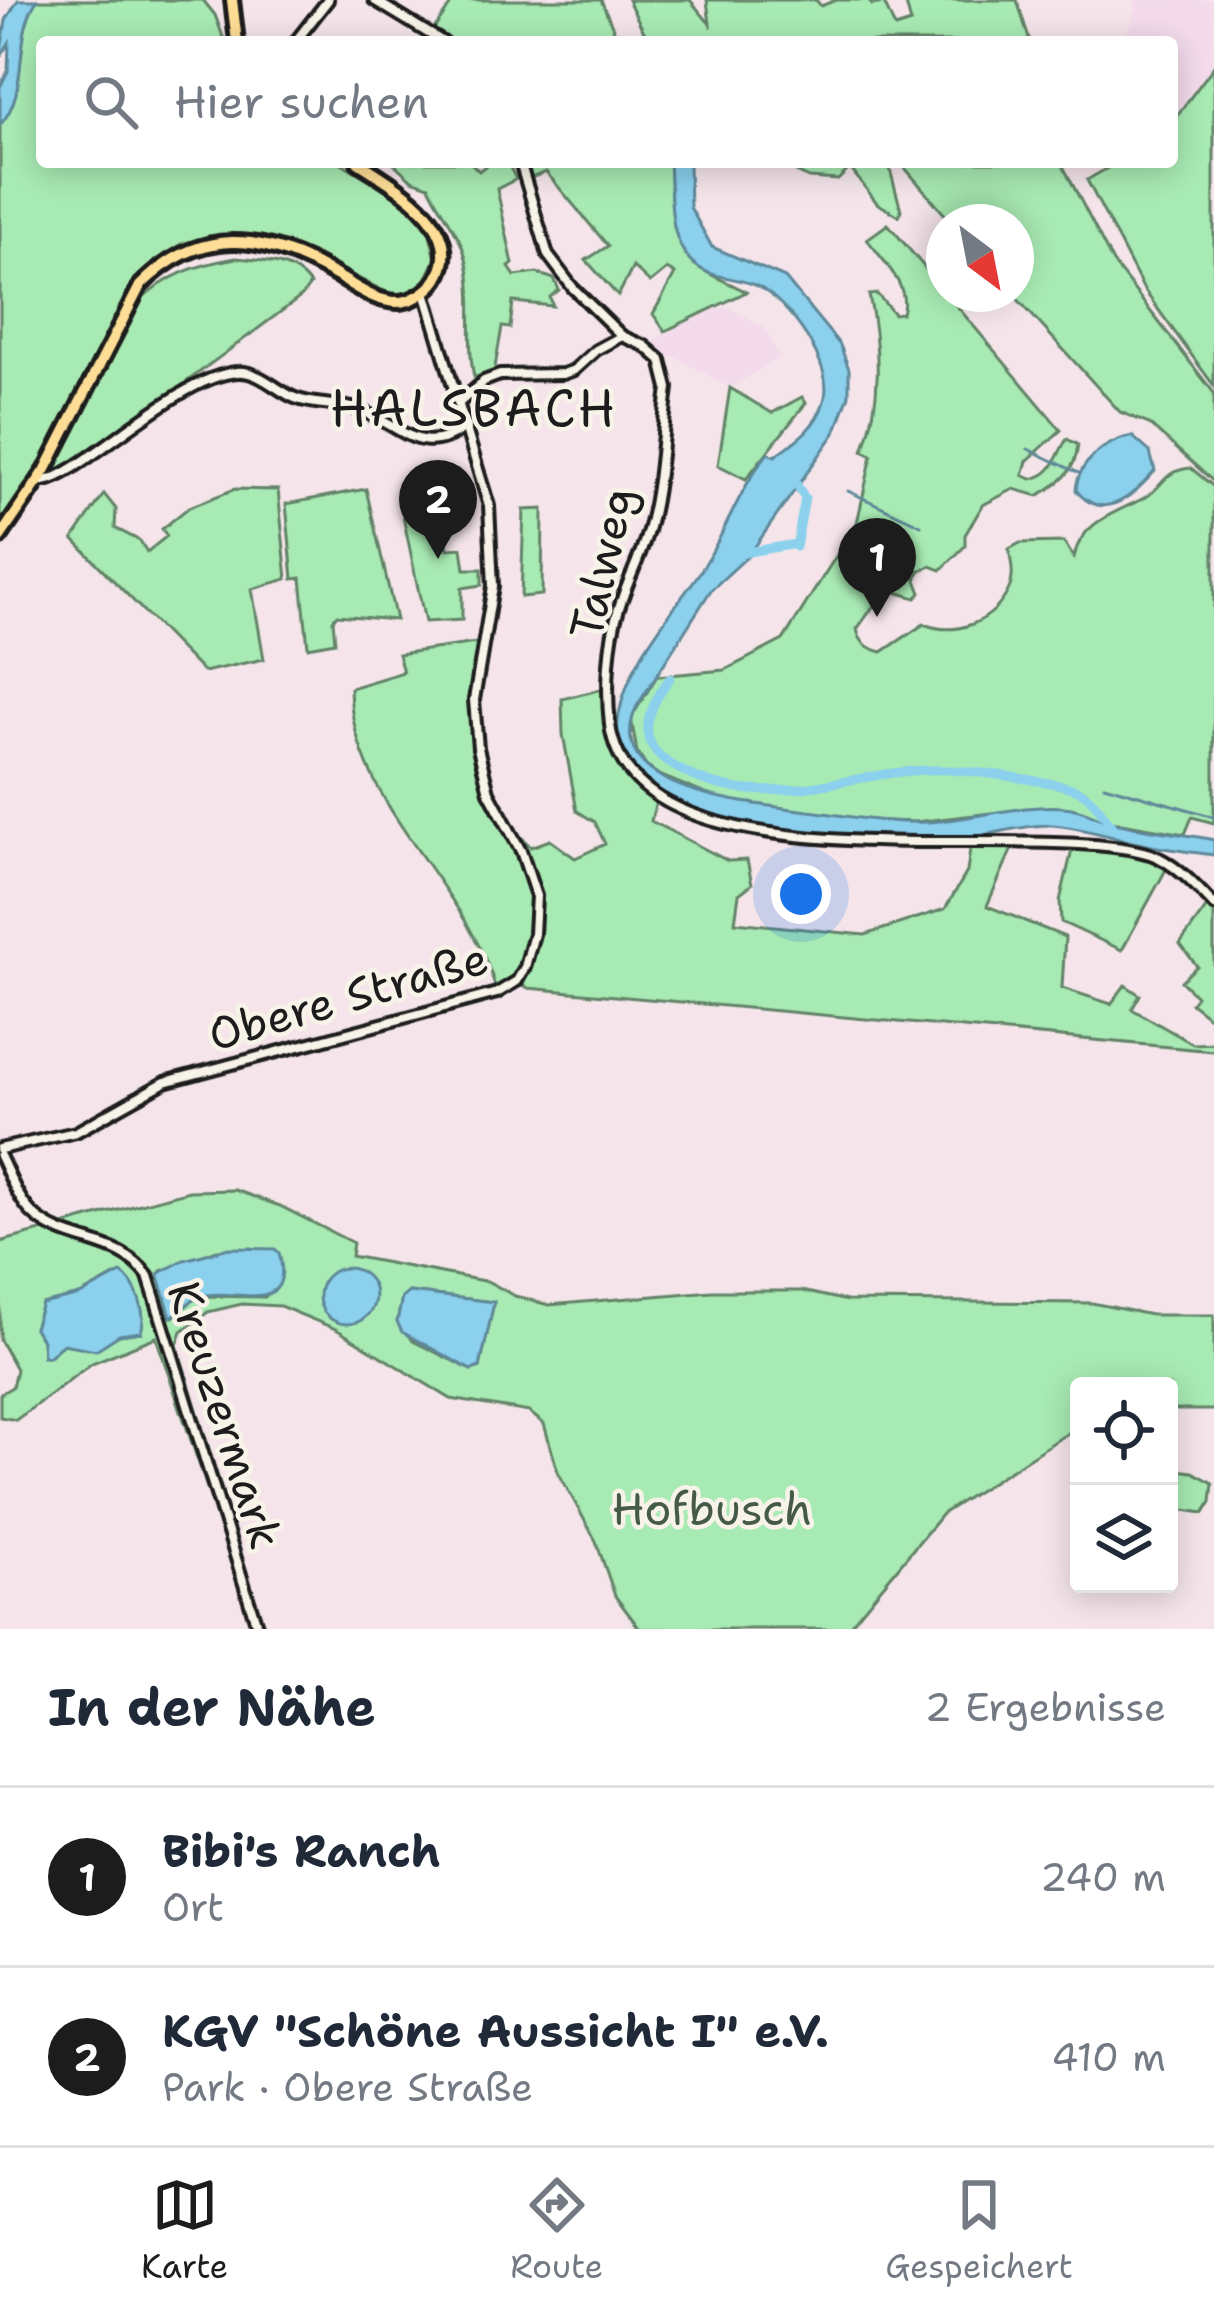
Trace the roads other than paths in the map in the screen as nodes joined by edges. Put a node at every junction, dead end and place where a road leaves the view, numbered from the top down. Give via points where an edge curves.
1 (232, 0) edge
2 (328, 0) edge
3 (374, 0) edge
4 (236, 36) edge
5 (300, 36) edge
6 (433, 36) edge
7 (367, 168) edge
8 (522, 168) edge
9 (425, 292) junction
10 (622, 336) junction
11 (460, 402) junction
12 (467, 426) junction
13 (39, 481) junction
14 (0, 537) edge
15 (1214, 904) edge
16 (0, 1153) edge
17 (258, 1629) edge

1 - 4 main road
2 - 5 street
3 - 6 street
7 - 9 main road via 407,194 438,232 442,266
8 - 10 street, Talweg via 548,254
9 - 11 street, Obere Straße
9 - 13 main road via 405,302 372,296 293,252 252,242 184,251 140,286
10 - 11 street via 574,370 500,375
10 - 15 street, Talweg via 662,360 668,388 651,520 618,610 610,678 615,748 636,780 684,814 734,829 1126,849 1162,860
11 - 12 street, Obere Straße
12 - 13 street via 442,440 410,439 357,409 296,398 236,372 172,397 74,468
12 - 16 street, Obere Straße via 489,506 493,586 474,700 478,748 536,896 520,977 497,993 165,1082 76,1132
13 - 14 main road
16 - 17 street, Kreuzermark via 29,1211 51,1228 111,1246 148,1276

